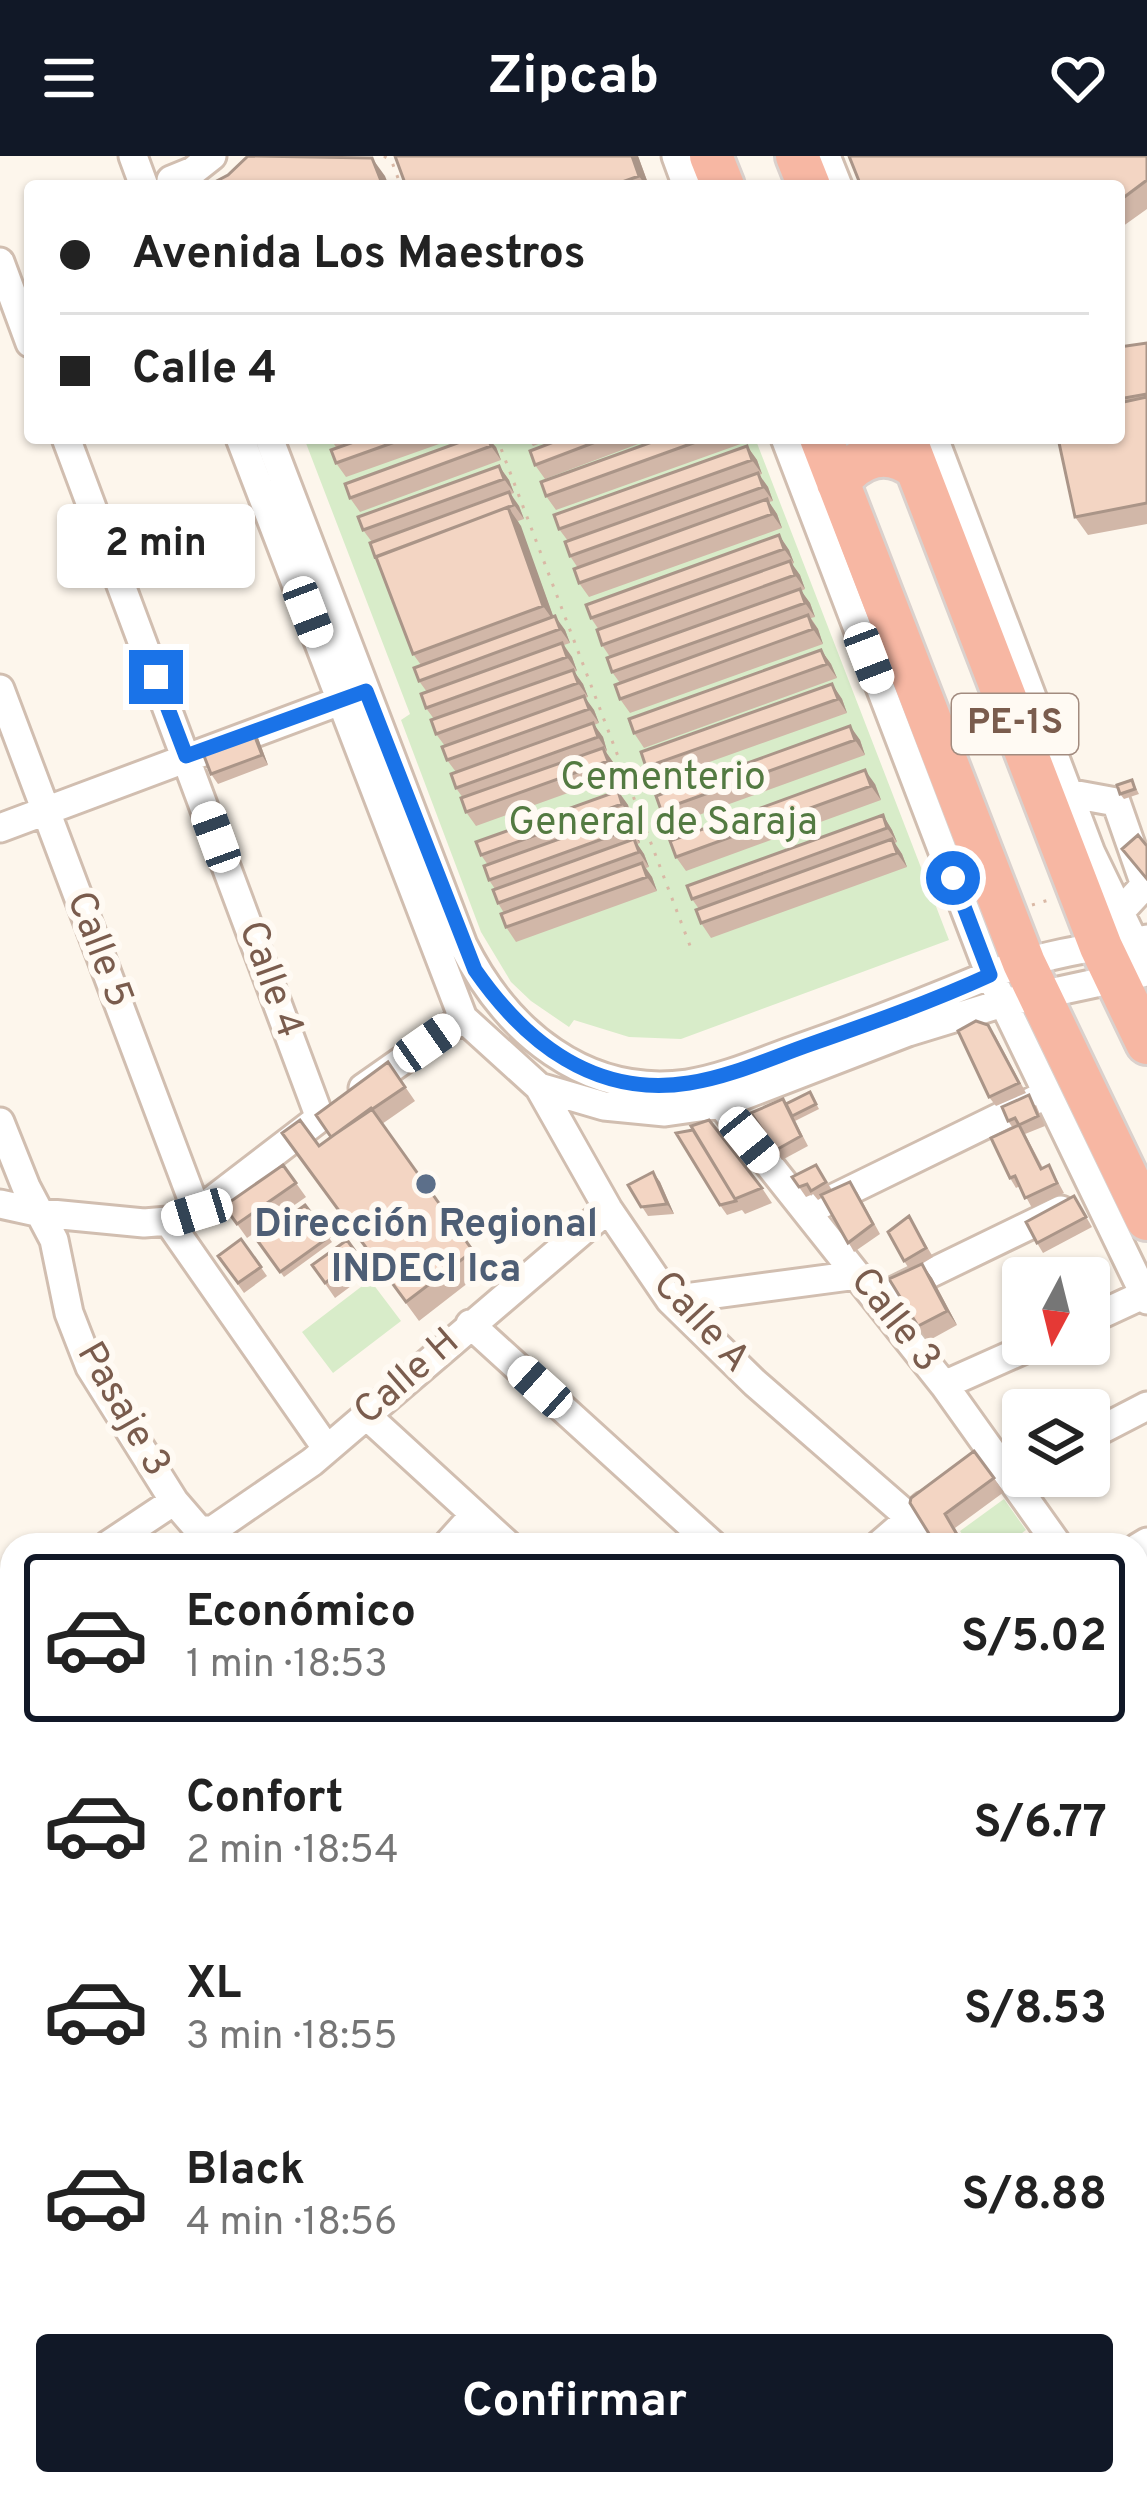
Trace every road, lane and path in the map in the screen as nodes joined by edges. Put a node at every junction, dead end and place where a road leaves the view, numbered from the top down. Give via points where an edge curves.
1 (133, 156) edge
2 (212, 156) edge
3 (162, 177) edge
4 (0, 262) edge
5 (21, 330) edge
6 (68, 444) edge
7 (243, 444) edge
8 (271, 444) edge
9 (499, 444) edge
10 (788, 444) edge
11 (822, 444) edge
12 (918, 448) edge
13 (838, 483) junction
14 (0, 688) edge
15 (354, 695) junction
16 (186, 756) junction
17 (1067, 793) junction
18 (45, 809) junction
19 (0, 828) edge
20 (1146, 886) edge
21 (1079, 891) junction
22 (1005, 913) junction
23 (1130, 950) edge
24 (692, 951) dead end
25 (1014, 984) junction
26 (463, 1018) junction
27 (1147, 1043) edge
28 (538, 1087) junction
29 (1046, 1095) junction
30 (721, 1104) junction
31 (320, 1118) junction
32 (0, 1122) edge
33 (1095, 1193) junction
34 (0, 1204) edge
35 (608, 1209) junction
36 (807, 1211) junction
37 (197, 1212) junction
38 (41, 1213) junction
39 (1147, 1220) edge
40 (168, 1221) junction
41 (857, 1275) junction
42 (1146, 1297) edge
43 (670, 1300) junction
44 (876, 1300) junction
45 (1110, 1312) edge
46 (470, 1324) junction
47 (1002, 1359) edge
48 (944, 1385) junction
49 (1147, 1406) edge
50 (366, 1415) junction
51 (1110, 1425) edge
52 (327, 1448) junction
53 (1002, 1465) edge
54 (942, 1490) edge
55 (1031, 1497) edge
56 (174, 1501) junction
57 (474, 1515) junction
58 (910, 1518) junction
59 (199, 1530) joint
60 (126, 1533) edge
61 (458, 1533) edge
62 (494, 1533) edge
63 (700, 1533) edge
64 (893, 1533) edge
65 (920, 1533) edge
66 (1051, 1533) edge

1 - 3 street
2 - 3 street via 194,171
4 - 5 street
6 - 16 street, Calle 4
7 - 15 street
8 - 15 street
9 - 24 path
10 - 25 street
11 - 13 highway, PE-1S
12 - 13 highway via 906,460 881,454 856,462
12 - 17 street
12 - 21 highway, PE-1S
13 - 22 highway, PE-1S
14 - 18 street, Calle 5
15 - 16 street
15 - 25 street via 475,970 518,1026 584,1070 649,1084 710,1079 899,1013
15 - 26 street
16 - 18 street
16 - 31 street, Calle 4
17 - 20 street via 1116,802
17 - 23 street
18 - 19 street
18 - 37 street, Calle 5
20 - 23 street
21 - 22 path
21 - 23 highway, PE-1S
22 - 25 highway, PE-1S
23 - 25 street
23 - 27 highway, PE-1S
25 - 29 street
25 - 30 street
25 - 39 highway, PE-1S
26 - 28 street
26 - 31 street
28 - 30 street via 648,1111
28 - 35 street, Calle A
29 - 33 street
29 - 36 street
30 - 36 street, Calle 3
31 - 37 street
32 - 38 street, Pasaje 3
33 - 42 street
33 - 44 street
34 - 38 street
35 - 43 street, Calle A
35 - 46 street, Calle H
36 - 41 street, Calle 3
37 - 40 street
38 - 40 street
38 - 56 street, Pasaje 3 via 90,1366
40 - 52 street
41 - 43 street
41 - 44 street, Calle 3
42 - 45 street
43 - 58 street, Calle A
44 - 48 street, Calle 3
46 - 50 street, Calle H
46 - 63 street
47 - 48 street
48 - 53 street, Calle 3 via 982,1454
49 - 51 street
50 - 52 street, Calle H
50 - 57 street
52 - 59 street, Calle H via 213,1530
54 - 58 street
55 - 66 street, Calle 3
56 - 59 street, Pasaje 3
56 - 60 street
57 - 61 street
57 - 62 street
58 - 64 street
58 - 65 street, Calle A

